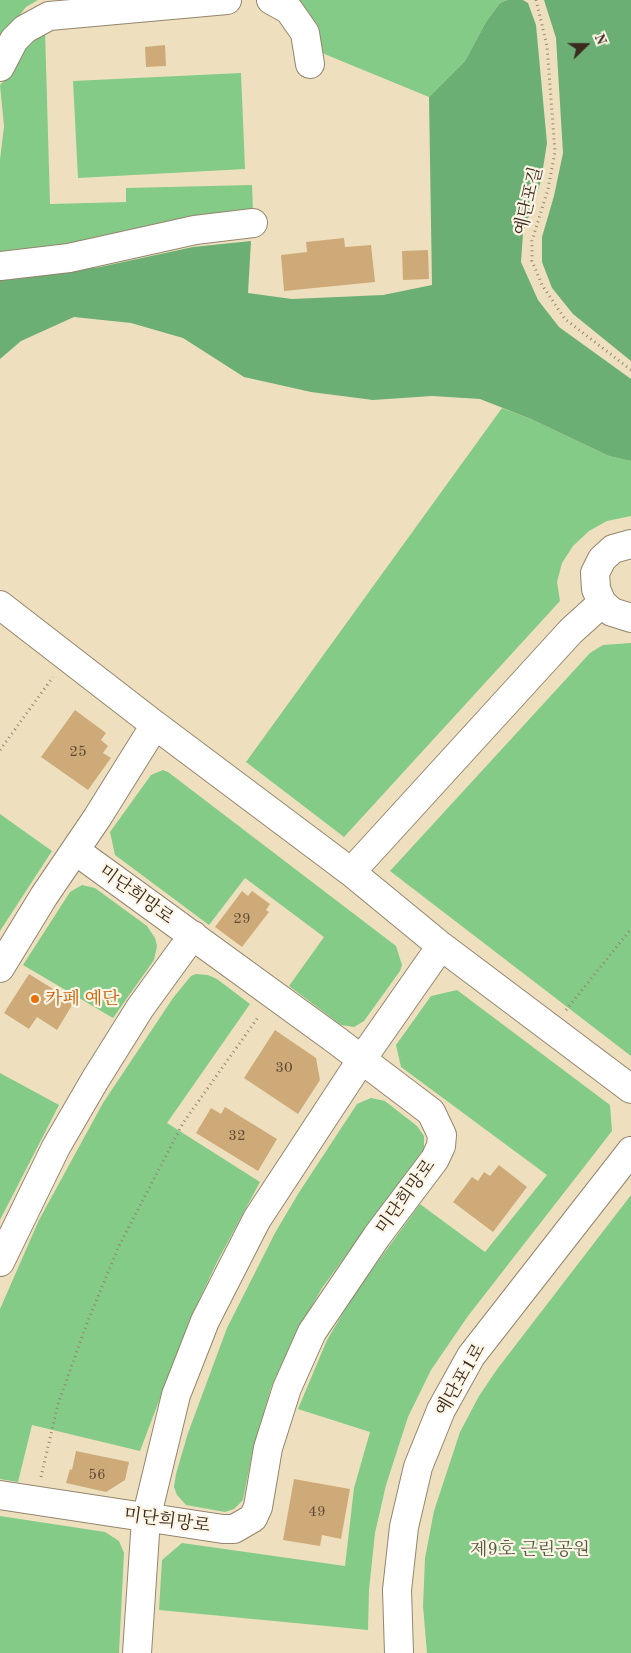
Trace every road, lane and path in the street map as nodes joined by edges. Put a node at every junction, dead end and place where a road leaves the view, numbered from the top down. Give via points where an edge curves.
1 (227, 0) edge
2 (271, 0) edge
3 (536, 0) edge
4 (310, 64) dead end
5 (0, 66) edge
6 (252, 223) dead end
7 (0, 266) edge
8 (631, 370) edge
9 (631, 544) edge
10 (602, 603) junction
11 (0, 605) edge
12 (631, 618) edge
13 (55, 674) dead end
14 (155, 725) junction
15 (0, 750) edge
16 (76, 851) junction
17 (351, 872) junction
18 (631, 928) edge
19 (193, 935) junction
20 (441, 946) junction
21 (0, 968) edge
22 (264, 1010) dead end
23 (564, 1012) dead end
24 (362, 1059) junction
25 (631, 1089) edge
26 (631, 1151) edge
27 (0, 1262) edge
28 (40, 1478) dead end
29 (0, 1495) edge
30 (146, 1519) junction
31 (137, 1653) edge
32 (399, 1653) edge

1 - 5 street via 49,16 25,29 14,40
2 - 4 street via 289,10 305,33
3 - 8 path, 예단포길 via 548,46 555,152 532,241 532,260 542,285 565,319
6 - 7 street via 195,230 69,258
9 - 10 street via 613,549 602,559 595,573 596,589
10 - 12 street via 612,612
10 - 17 street via 571,631
11 - 14 street
13 - 15 path
14 - 16 street
14 - 17 street
16 - 19 street, 미단희망로
16 - 21 street
17 - 20 street
18 - 23 path
19 - 24 street, 미단희망로
19 - 27 street via 140,1008 85,1097 56,1147
20 - 24 street
20 - 25 street
22 - 28 path via 183,1122 119,1246 58,1404
24 - 30 street via 257,1219 205,1321 176,1395
24 - 30 street, 미단희망로 via 431,1112 442,1135 435,1159 312,1332 287,1388 268,1448 258,1507 253,1518 234,1529
26 - 32 street, 예단포1로 via 471,1356 441,1410 418,1466 404,1527 397,1590
29 - 30 street, 미단희망로
30 - 31 street

